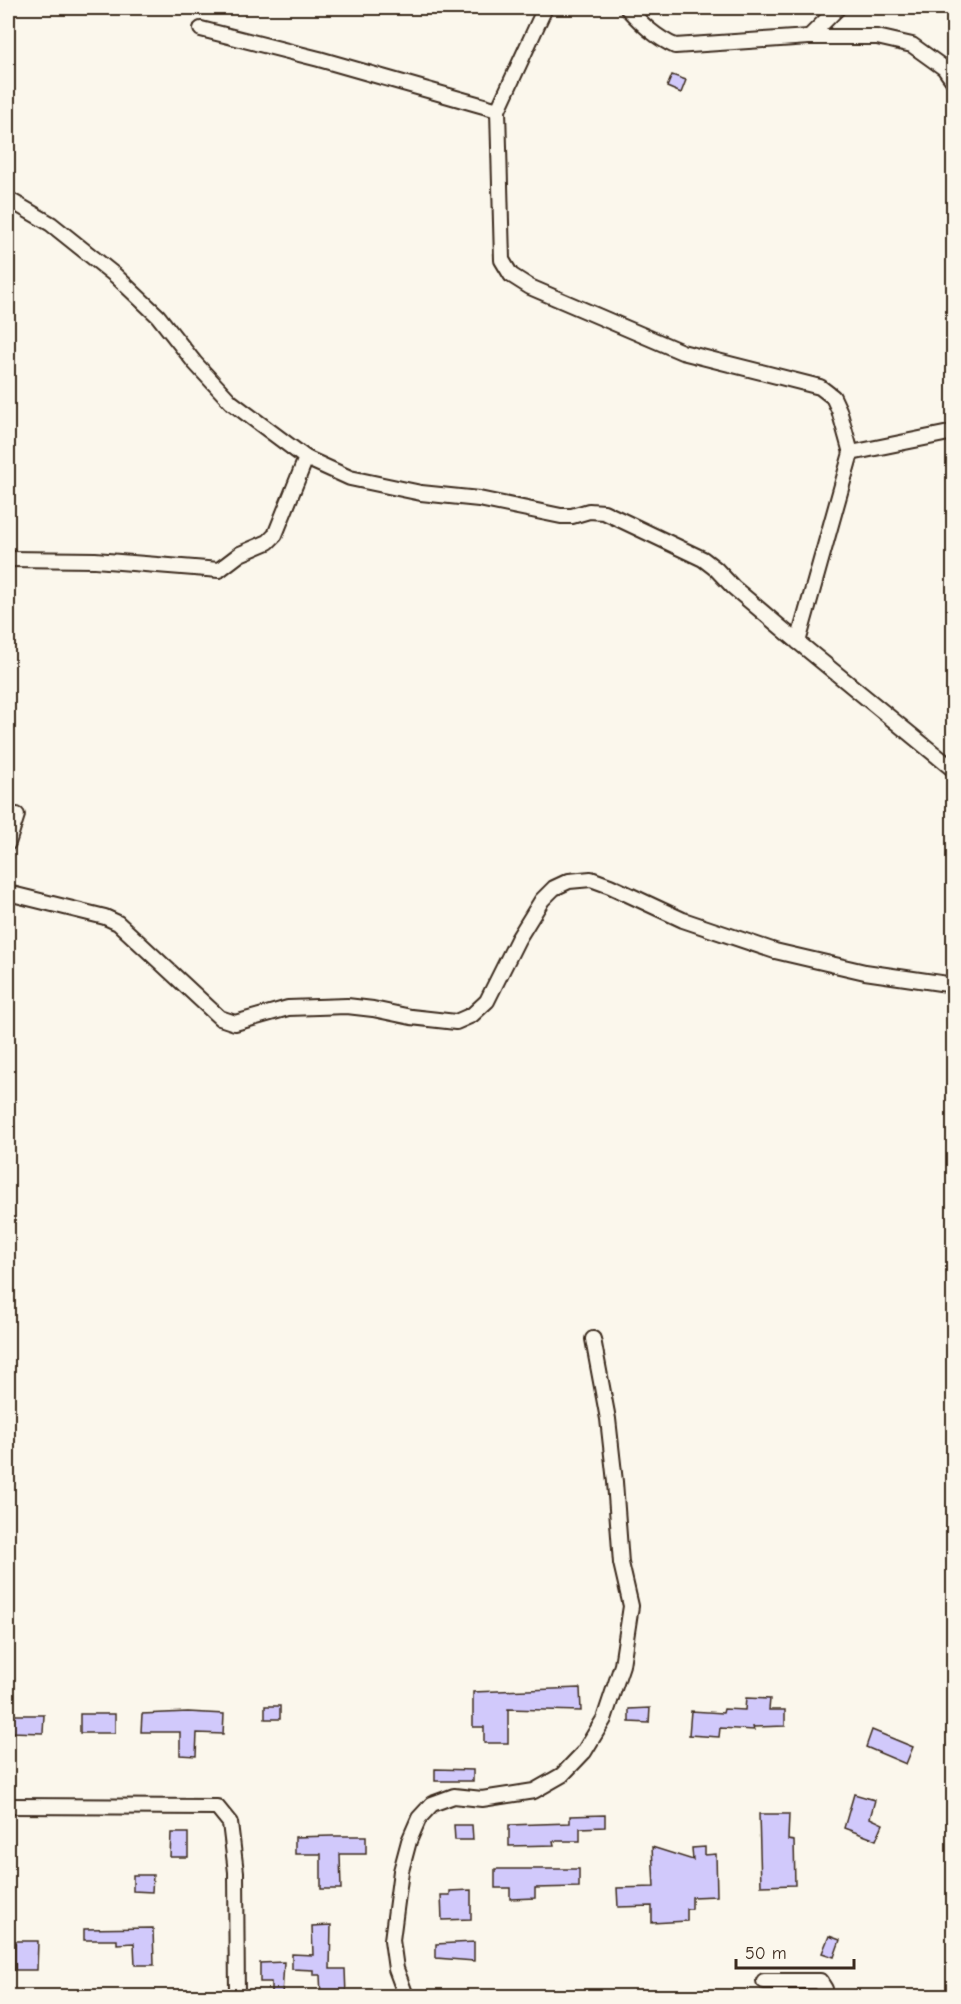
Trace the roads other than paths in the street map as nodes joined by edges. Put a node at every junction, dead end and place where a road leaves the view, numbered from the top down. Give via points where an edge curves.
1 (545, 8) edge
2 (627, 8) edge
3 (838, 8) edge
4 (201, 29) dead end
5 (810, 38) junction
6 (954, 82) edge
7 (498, 110) junction
8 (8, 199) edge
9 (954, 432) edge
10 (851, 453) junction
11 (306, 458) junction
12 (8, 559) edge
13 (798, 642) junction
14 (954, 770) edge
15 (17, 815) dead end
16 (8, 843) edge
17 (8, 893) edge
18 (954, 985) edge
19 (593, 1339) dead end
20 (8, 1806) edge
21 (764, 1982) dead end
22 (237, 1996) edge
23 (406, 1996) edge
24 (824, 1996) edge

1 - 7 street
2 - 5 street via 646,28 675,46
3 - 5 street
4 - 7 street
5 - 6 street via 877,37 912,45 944,68
7 - 10 street via 502,260 511,275 530,287 682,352 820,387 839,410
8 - 11 street via 51,224 116,276 158,316 231,402
9 - 10 street
10 - 13 street
11 - 12 street via 275,535 219,570 95,560
11 - 13 street via 350,478 421,493 479,499 561,516 604,512 703,559
13 - 14 street
15 - 16 street
17 - 18 street via 118,923 220,1018 235,1023 304,1006 347,1006 456,1022 472,1015 487,1000 542,900 569,881 591,879 683,920 775,951 865,972
19 - 23 street via 608,1419 621,1563 631,1606 622,1665 604,1719 584,1752 562,1775 534,1791 482,1799 454,1796 432,1804 419,1818 401,1871 392,1940 396,1970
20 - 22 street via 217,1807 230,1823 236,1872
21 - 24 street via 820,1980

